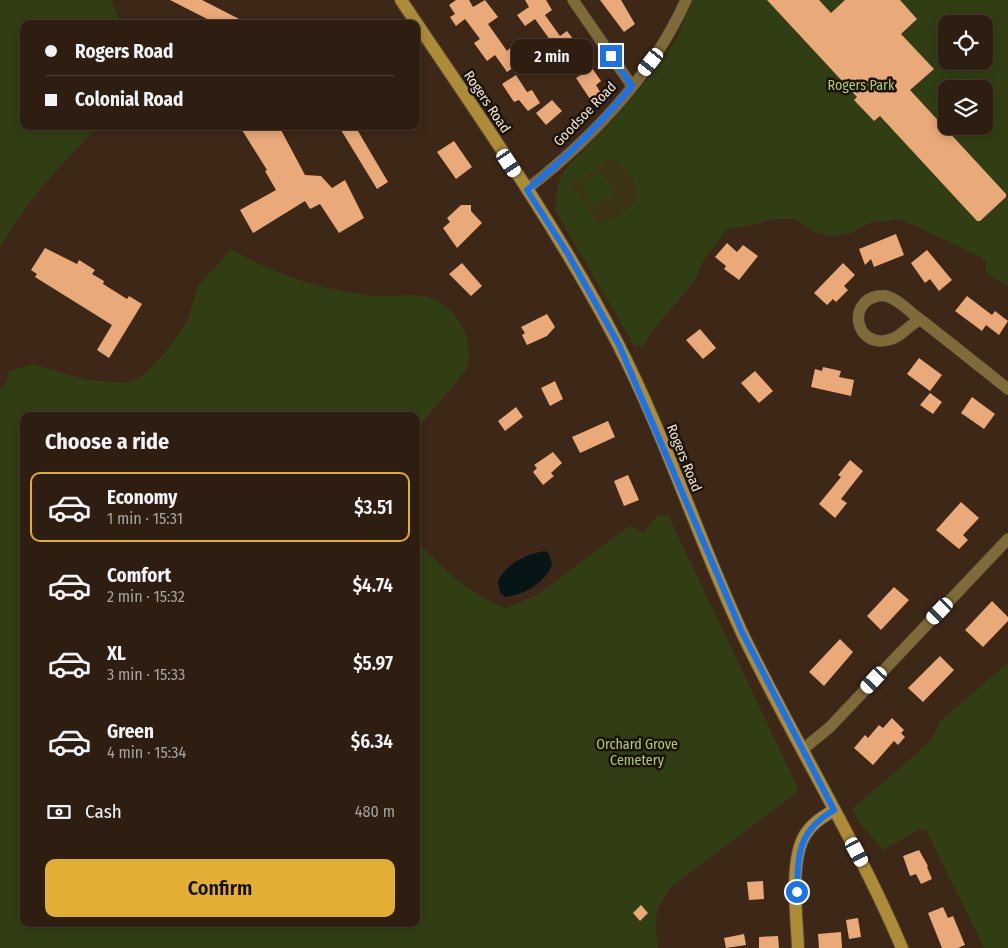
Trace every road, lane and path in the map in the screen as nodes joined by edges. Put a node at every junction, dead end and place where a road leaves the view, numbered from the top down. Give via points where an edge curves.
1 (401, 0) edge
2 (573, 0) edge
3 (686, 0) edge
4 (414, 20) edge
5 (420, 29) edge
6 (632, 86) junction
7 (527, 190) junction
8 (920, 320) junction
9 (1008, 389) edge
10 (1008, 539) edge
11 (802, 750) junction
12 (834, 810) junction
13 (798, 948) edge
14 (902, 948) edge

1 - 4 main road, Rogers Road
2 - 6 street
3 - 6 street, Goodsoe Road via 666,40
5 - 7 main road, Rogers Road
6 - 7 street, Goodsoe Road via 605,117
7 - 11 main road, Rogers Road via 568,254 619,345 742,632
8 - 8 street via 893,299 881,296 864,302 858,321 865,335 880,341 894,338
8 - 9 street
10 - 11 street via 830,727
11 - 12 main road, Rogers Road
12 - 13 main road via 813,825 799,851
12 - 14 main road, Rogers Road via 864,865

